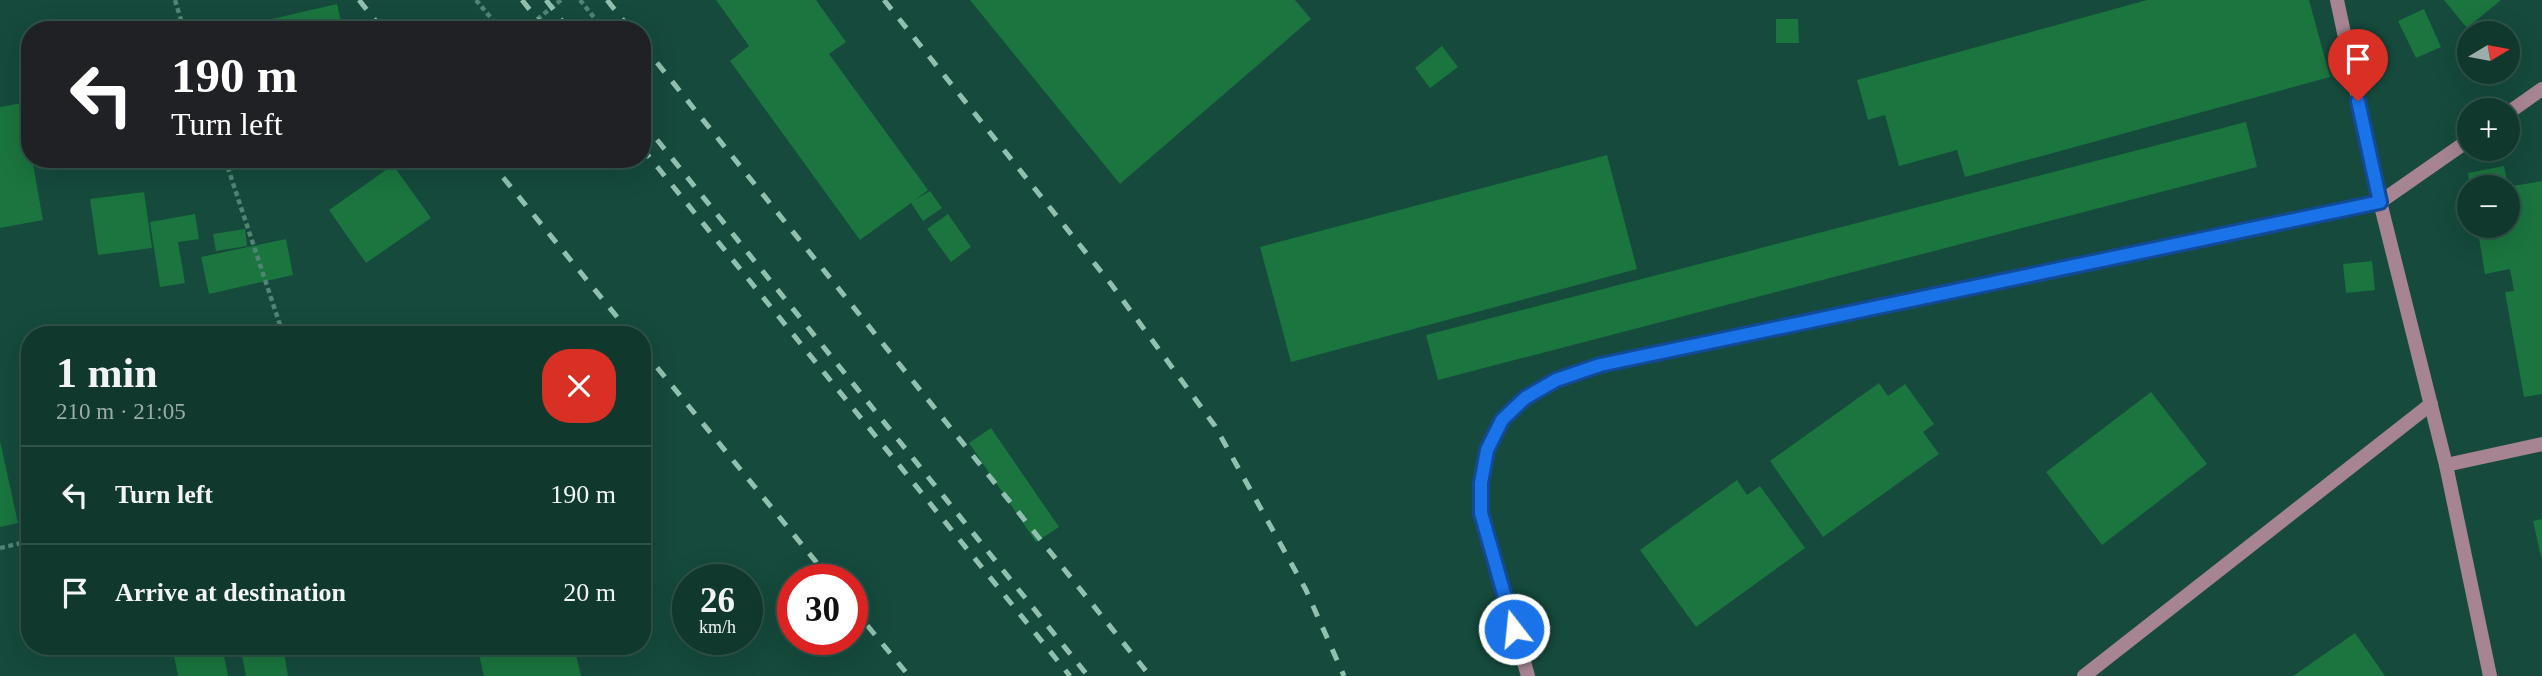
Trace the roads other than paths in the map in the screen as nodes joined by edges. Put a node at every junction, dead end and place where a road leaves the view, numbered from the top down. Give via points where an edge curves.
1 (2337, 0) edge
2 (2542, 89) edge
3 (2520, 105) edge
4 (2457, 148) edge
5 (2380, 202) junction
6 (2431, 404) junction
7 (2542, 444) edge
8 (2446, 466) junction
9 (1528, 676) edge
10 (2084, 676) edge
11 (2490, 676) edge

1 - 5 street
2 - 3 street
4 - 5 street
5 - 6 street
5 - 9 street via 1600,365 1556,380 1525,398 1502,420 1487,450 1481,483 1481,513
6 - 8 street
6 - 10 street
7 - 8 street
8 - 11 street

